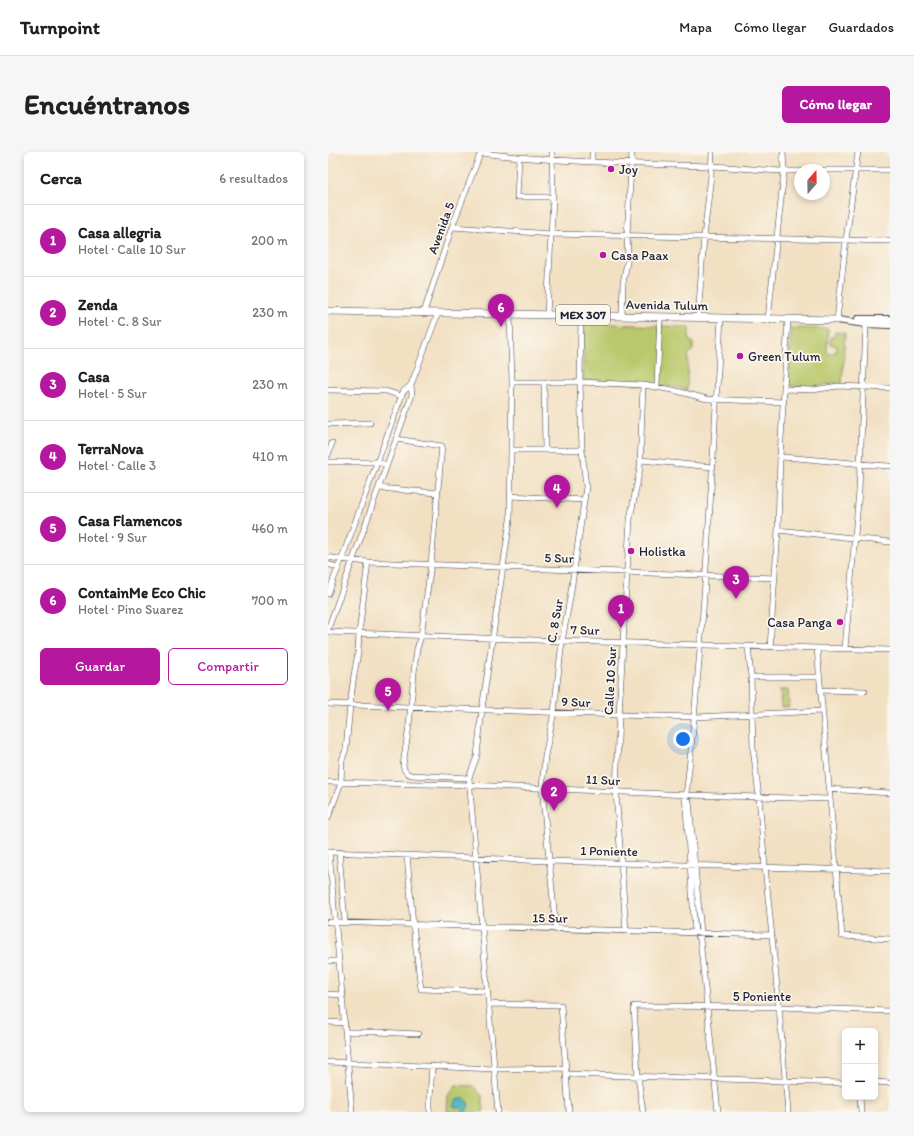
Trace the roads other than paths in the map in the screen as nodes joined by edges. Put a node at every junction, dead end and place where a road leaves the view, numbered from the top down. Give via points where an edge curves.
1 (552, 152) edge
2 (592, 152) edge
3 (632, 152) edge
4 (712, 152) edge
5 (783, 152) edge
6 (858, 152) edge
7 (481, 153) edge
8 (518, 158) junction
9 (552, 160) junction
10 (592, 162) junction
11 (632, 164) junction
12 (711, 166) junction
13 (855, 169) junction
14 (830, 170) edge
15 (890, 170) edge
16 (794, 171) edge
17 (784, 172) junction
18 (553, 197) junction
19 (452, 227) junction
20 (551, 234) junction
21 (627, 235) junction
22 (704, 237) junction
23 (777, 238) junction
24 (846, 240) junction
25 (890, 241) edge
26 (328, 311) edge
27 (424, 312) junction
28 (438, 313) junction
29 (510, 314) junction
30 (547, 315) junction
31 (580, 315) junction
32 (622, 316) junction
33 (660, 317) junction
34 (698, 318) junction
35 (721, 318) junction
36 (768, 319) junction
37 (788, 320) junction
38 (837, 320) junction
39 (890, 320) edge
40 (866, 324) junction
41 (890, 325) edge
42 (512, 382) junction
43 (544, 382) junction
44 (580, 382) junction
45 (411, 384) junction
46 (644, 385) junction
47 (657, 386) junction
48 (864, 387) junction
49 (890, 388) edge
50 (784, 389) junction
51 (328, 390) edge
52 (401, 396) junction
53 (717, 400) junction
54 (784, 402) junction
55 (370, 423) dead end
56 (328, 424) edge
57 (396, 439) junction
58 (332, 443) dead end
59 (511, 450) junction
60 (545, 450) junction
61 (582, 450) junction
62 (328, 455) edge
63 (780, 457) junction
64 (641, 460) junction
65 (328, 462) edge
66 (377, 462) junction
67 (860, 464) junction
68 (387, 465) junction
69 (890, 466) edge
70 (713, 467) junction
71 (379, 488) junction
72 (437, 493) junction
73 (511, 496) junction
74 (584, 500) junction
75 (778, 530) junction
76 (856, 537) junction
77 (890, 542) edge
78 (328, 557) edge
79 (342, 558) junction
80 (353, 560) junction
81 (368, 562) junction
82 (328, 564) edge
83 (431, 564) junction
84 (503, 567) junction
85 (338, 568) junction
86 (574, 569) junction
87 (628, 572) junction
88 (706, 575) junction
89 (775, 578) junction
90 (328, 594) edge
91 (328, 629) edge
92 (328, 632) edge
93 (359, 633) junction
94 (421, 636) junction
95 (493, 637) junction
96 (562, 640) junction
97 (623, 642) junction
98 (701, 645) junction
99 (748, 646) junction
100 (770, 647) junction
101 (817, 648) junction
102 (845, 648) junction
103 (890, 650) edge
104 (751, 677) junction
105 (819, 677) junction
106 (820, 690) junction
107 (865, 692) dead end
108 (328, 704) edge
109 (350, 705) junction
110 (410, 707) junction
111 (482, 709) junction
112 (822, 711) junction
113 (554, 712) junction
114 (752, 714) junction
115 (619, 715) junction
116 (695, 717) junction
117 (470, 778) junction
118 (328, 782) edge
119 (341, 783) junction
120 (470, 784) junction
121 (542, 788) junction
122 (828, 789) junction
123 (616, 792) junction
124 (890, 793) edge
125 (687, 795) junction
126 (759, 797) junction
127 (829, 799) junction
128 (328, 818) edge
129 (328, 852) edge
130 (339, 852) junction
131 (407, 855) junction
132 (476, 857) junction
133 (549, 861) junction
134 (622, 862) junction
135 (692, 864) junction
136 (765, 867) junction
137 (835, 869) junction
138 (890, 871) edge
139 (328, 922) edge
140 (336, 922) junction
141 (345, 922) junction
142 (413, 925) junction
143 (482, 928) junction
144 (556, 930) junction
145 (626, 931) junction
146 (699, 935) junction
147 (772, 935) junction
148 (890, 940) edge
149 (328, 961) edge
150 (338, 961) junction
151 (488, 991) junction
152 (328, 994) edge
153 (342, 995) junction
154 (489, 1004) junction
155 (708, 1007) junction
156 (779, 1007) junction
157 (890, 1011) edge
158 (328, 1022) edge
159 (345, 1023) junction
160 (346, 1032) junction
161 (418, 1034) dead end
162 (328, 1062) edge
163 (348, 1062) junction
164 (432, 1066) junction
165 (566, 1068) junction
166 (495, 1069) junction
167 (566, 1074) junction
168 (638, 1076) junction
169 (715, 1078) junction
170 (784, 1081) junction
171 (878, 1082) edge
172 (842, 1083) edge
173 (890, 1083) edge
174 (860, 1100) edge
175 (352, 1112) edge
176 (430, 1112) edge
177 (498, 1112) edge
178 (569, 1112) edge
179 (643, 1112) edge
180 (718, 1112) edge
181 (788, 1112) edge
182 (861, 1112) edge

1 - 9 street
2 - 10 street
3 - 11 street
4 - 12 street
5 - 17 street
6 - 13 street
7 - 8 street
7 - 19 street, Avenida 5
8 - 9 street
8 - 18 street via 517,197
9 - 10 street
9 - 18 street
10 - 11 street
11 - 12 street
11 - 21 street
12 - 17 street
12 - 22 street
13 - 14 street
13 - 15 street
13 - 24 street
16 - 17 street
17 - 23 street
18 - 20 street
19 - 20 street
19 - 27 street, Avenida 5
20 - 21 street
20 - 30 street
21 - 22 street
21 - 32 street via 628,257 623,283
22 - 23 street
22 - 34 street
23 - 24 street
23 - 36 street
24 - 25 street
24 - 38 street
26 - 27 highway, Avenida Tulum / MEX 307
27 - 28 highway, Avenida Tulum / MEX 307
28 - 29 highway, Avenida Tulum / MEX 307
28 - 45 street
29 - 30 highway, Avenida Tulum / MEX 307
29 - 42 street
30 - 31 highway, Avenida Tulum / MEX 307
31 - 32 highway, Avenida Tulum / MEX 307
31 - 44 street, C. 8 Sur
32 - 33 highway, Avenida Tulum / MEX 307
33 - 34 highway, Avenida Tulum / MEX 307
33 - 47 street
34 - 35 highway, Avenida Tulum / MEX 307
35 - 36 highway, Avenida Tulum / MEX 307
35 - 53 street
36 - 37 highway, Avenida Tulum / MEX 307
37 - 38 highway, Avenida Tulum / MEX 307
37 - 50 street
38 - 39 main road, Avenida Tulum / MEX 307
38 - 40 main road, Avenida Tulum / MEX 307
40 - 41 main road, Avenida Tulum / MEX 307
40 - 48 street
42 - 43 street
42 - 59 street
43 - 44 street
43 - 60 street
44 - 46 street
44 - 61 street, C. 8 Sur
45 - 52 street
45 - 57 street via 412,396
46 - 47 street
46 - 64 street, Calle 10 Sur
47 - 53 street via 698,398
48 - 49 street
48 - 50 street
48 - 67 street
50 - 54 street
51 - 52 street via 386,391
52 - 66 street
53 - 54 street
53 - 70 street
54 - 63 street
55 - 56 street
57 - 68 street
57 - 72 street via 442,446
58 - 62 street
59 - 60 street
59 - 73 street
60 - 61 street
61 - 74 street, C. 8 Sur via 586,487
63 - 67 street
63 - 75 street
64 - 70 street
64 - 87 street, Calle 10 Sur via 630,519
65 - 66 street
66 - 68 street
66 - 79 street
67 - 69 street
67 - 76 street
68 - 71 street
70 - 88 street
71 - 72 street
71 - 80 street
72 - 83 street
73 - 74 street
73 - 84 street
74 - 86 street, C. 8 Sur
75 - 76 street
75 - 89 street
76 - 77 street
76 - 102 street
78 - 79 street, 5 Sur
79 - 80 street, 5 Sur
79 - 85 street
80 - 81 street, 5 Sur
80 - 91 street
81 - 83 street, 5 Sur
81 - 93 street
82 - 85 street
83 - 84 street, 5 Sur
83 - 94 street
84 - 86 street, 5 Sur
84 - 95 street
85 - 90 street
86 - 87 street, 5 Sur
86 - 96 street, C. 8 Sur
87 - 88 street, 5 Sur
87 - 97 street, Calle 10 Sur
88 - 89 street, 5 Sur
88 - 98 street
89 - 100 street
92 - 93 street, 7 Sur
93 - 94 street, 7 Sur
93 - 109 street
94 - 95 street, 7 Sur
94 - 110 street
95 - 96 street, 7 Sur
95 - 111 street
96 - 97 street, 7 Sur
96 - 113 street, C. 8 Sur
97 - 98 street, 7 Sur
97 - 115 street, Calle 10 Sur
98 - 99 street, 7 Sur
98 - 116 street
99 - 100 street, 7 Sur
99 - 104 street
100 - 101 street, 7 Sur
101 - 102 street, 7 Sur
101 - 105 street
102 - 103 street, 7 Sur
104 - 105 street
104 - 114 street
105 - 106 street
106 - 107 street
106 - 112 street
108 - 109 street, 9 Sur
109 - 110 street, 9 Sur
109 - 119 street
110 - 111 street, 9 Sur
110 - 117 street via 403,765 406,773
111 - 113 street, 9 Sur
111 - 117 street via 477,756
112 - 114 street, 9 Sur
112 - 122 street
113 - 115 street, 9 Sur
113 - 121 street, C. 8 Sur via 545,756
114 - 116 street, 9 Sur
114 - 126 street
115 - 116 street, 9 Sur
115 - 123 street, Calle 10 Sur
116 - 125 street
117 - 120 street
118 - 119 street, 11 Sur
119 - 120 street, 11 Sur
119 - 128 street
120 - 121 street, 11 Sur
120 - 132 street
121 - 123 street, 11 Sur
121 - 133 street, C. 8 Sur
122 - 124 street
122 - 127 street
123 - 125 street, 11 Sur
123 - 134 street, Calle 10 Sur
125 - 126 street, 11 Sur
125 - 135 street
126 - 127 street, 11 Sur
126 - 136 street
127 - 137 street
129 - 130 street, 1 Poniente
129 - 140 street
130 - 131 street, 1 Poniente
130 - 141 street
131 - 132 street, 1 Poniente
131 - 142 street
132 - 133 street, 1 Poniente
132 - 143 street
133 - 134 street, 1 Poniente
133 - 144 street, C. 8 Sur
134 - 135 street, 1 Poniente
134 - 145 street, Calle 10 Sur
135 - 136 street, 1 Poniente
135 - 146 street
136 - 137 street, 1 Poniente
136 - 147 street
137 - 138 street, 1 Poniente
137 - 148 street via 842,936
139 - 140 street, 15 Sur
140 - 141 street, 15 Sur
140 - 150 street
141 - 142 street, 15 Sur
142 - 143 street, 15 Sur
142 - 151 street via 421,989
143 - 144 street, 15 Sur
143 - 151 street
144 - 145 street, 15 Sur
145 - 146 street, 15 Sur
146 - 147 street, 15 Sur
146 - 155 street
147 - 156 street
149 - 150 street
150 - 153 street
151 - 154 street
152 - 153 street
153 - 159 street
154 - 165 street via 561,1005
154 - 166 street
155 - 156 street, 5 Poniente
155 - 168 street, 5 Poniente via 634,1006
155 - 169 street
156 - 157 street, 5 Poniente
156 - 170 street
158 - 159 street
159 - 160 street
160 - 161 street
160 - 163 street
162 - 163 street
163 - 164 street
163 - 175 street
164 - 166 street
164 - 176 street
165 - 166 street
165 - 167 street
166 - 177 street
167 - 168 street
167 - 178 street
168 - 169 street
168 - 179 street
169 - 170 street
169 - 180 street
170 - 172 street
170 - 181 street
171 - 173 street
174 - 182 street

